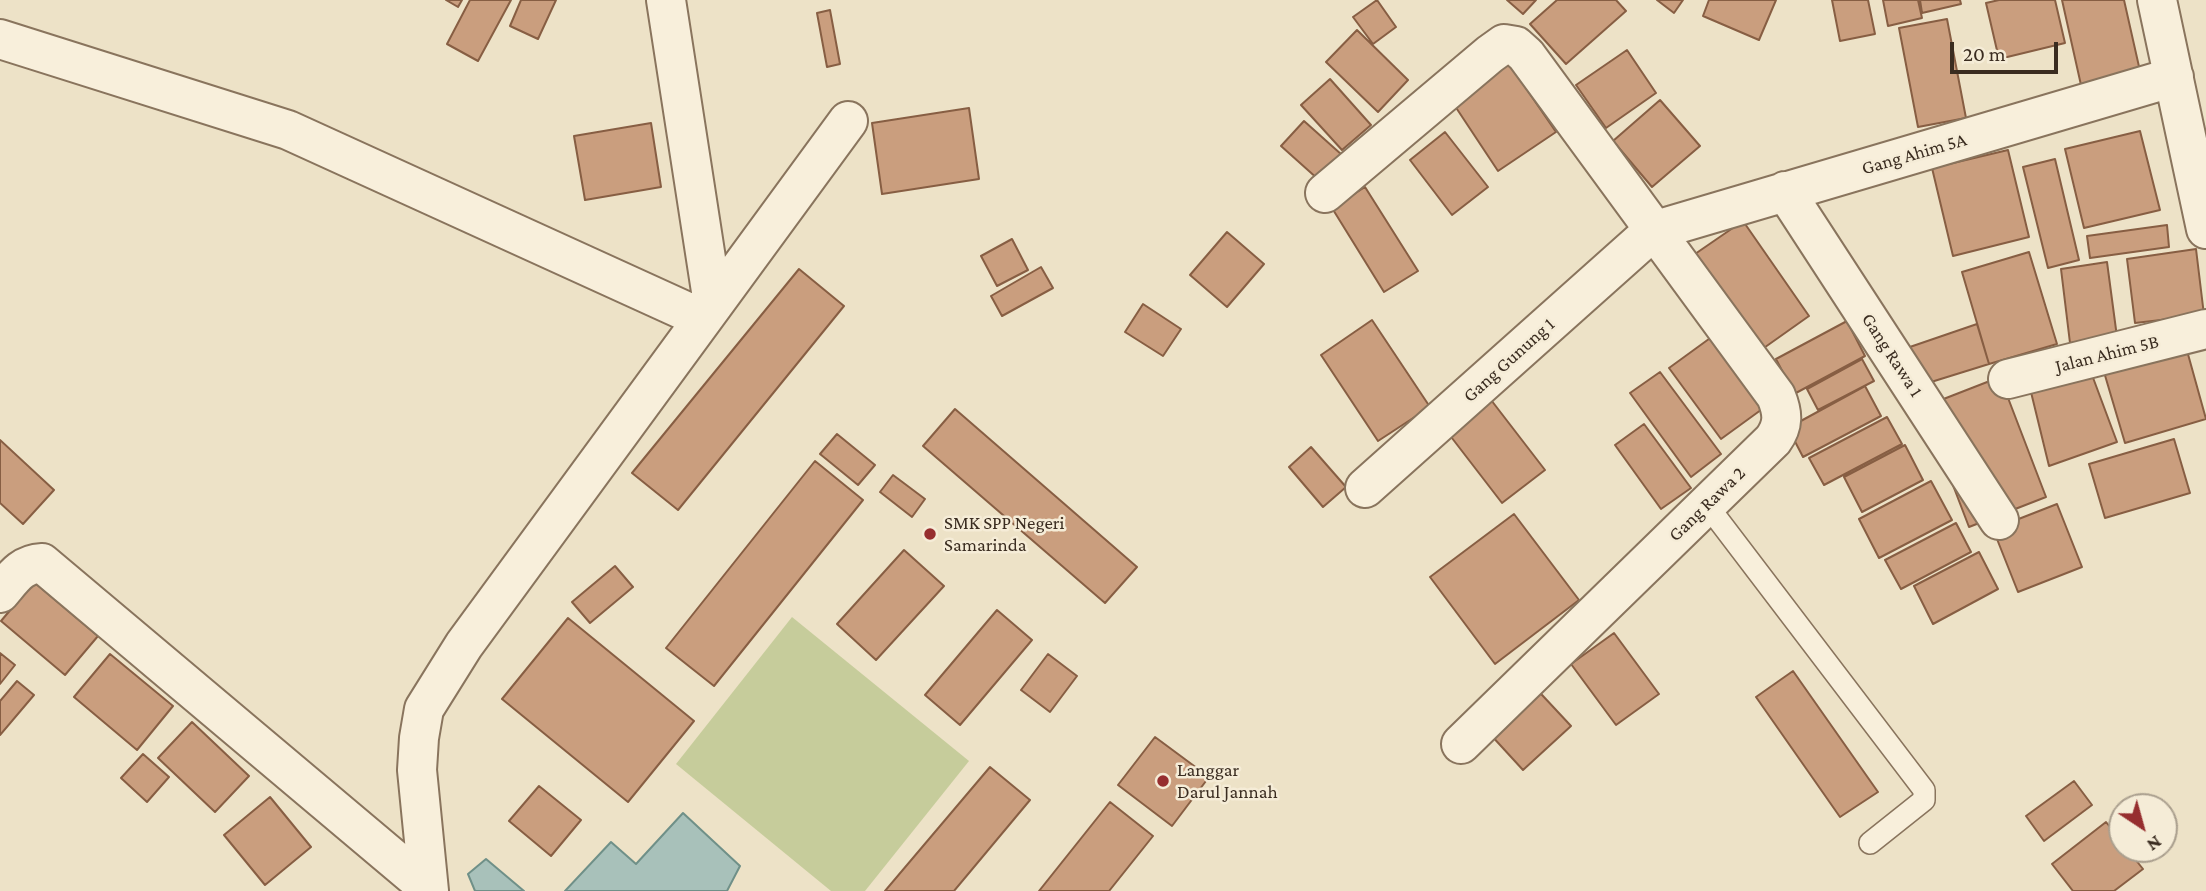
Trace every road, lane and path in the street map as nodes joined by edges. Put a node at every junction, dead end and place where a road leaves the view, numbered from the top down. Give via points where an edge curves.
1 (666, 0) edge
2 (2157, 0) edge
3 (0, 39) edge
4 (2174, 77) junction
5 (848, 121) dead end
6 (1785, 191) junction
7 (1325, 193) dead end
8 (2206, 229) edge
9 (1653, 231) junction
10 (708, 312) junction
11 (2206, 329) edge
12 (2008, 379) dead end
13 (1365, 488) dead end
14 (1707, 505) junction
15 (1999, 520) dead end
16 (0, 593) edge
17 (1461, 744) dead end
18 (1870, 843) dead end
19 (428, 889) edge

1 - 10 street
2 - 4 street
3 - 10 street via 288,130
4 - 6 street, Gang Ahim 5A
4 - 8 street
5 - 10 street
6 - 9 street, Gang Ahim 5A
6 - 15 street, Gang Rawa 1
7 - 9 street via 1504,44 1516,46 1526,55
9 - 13 street, Gang Gunung 1
9 - 14 street, Gang Rawa 2 via 1776,396 1783,420 1779,432
10 - 19 street via 464,645 424,709 416,770
11 - 12 street, Jalan Ahim 5B
14 - 17 street, Gang Rawa 2
14 - 18 lane via 1924,790 1924,800
16 - 19 street via 30,563 42,563

